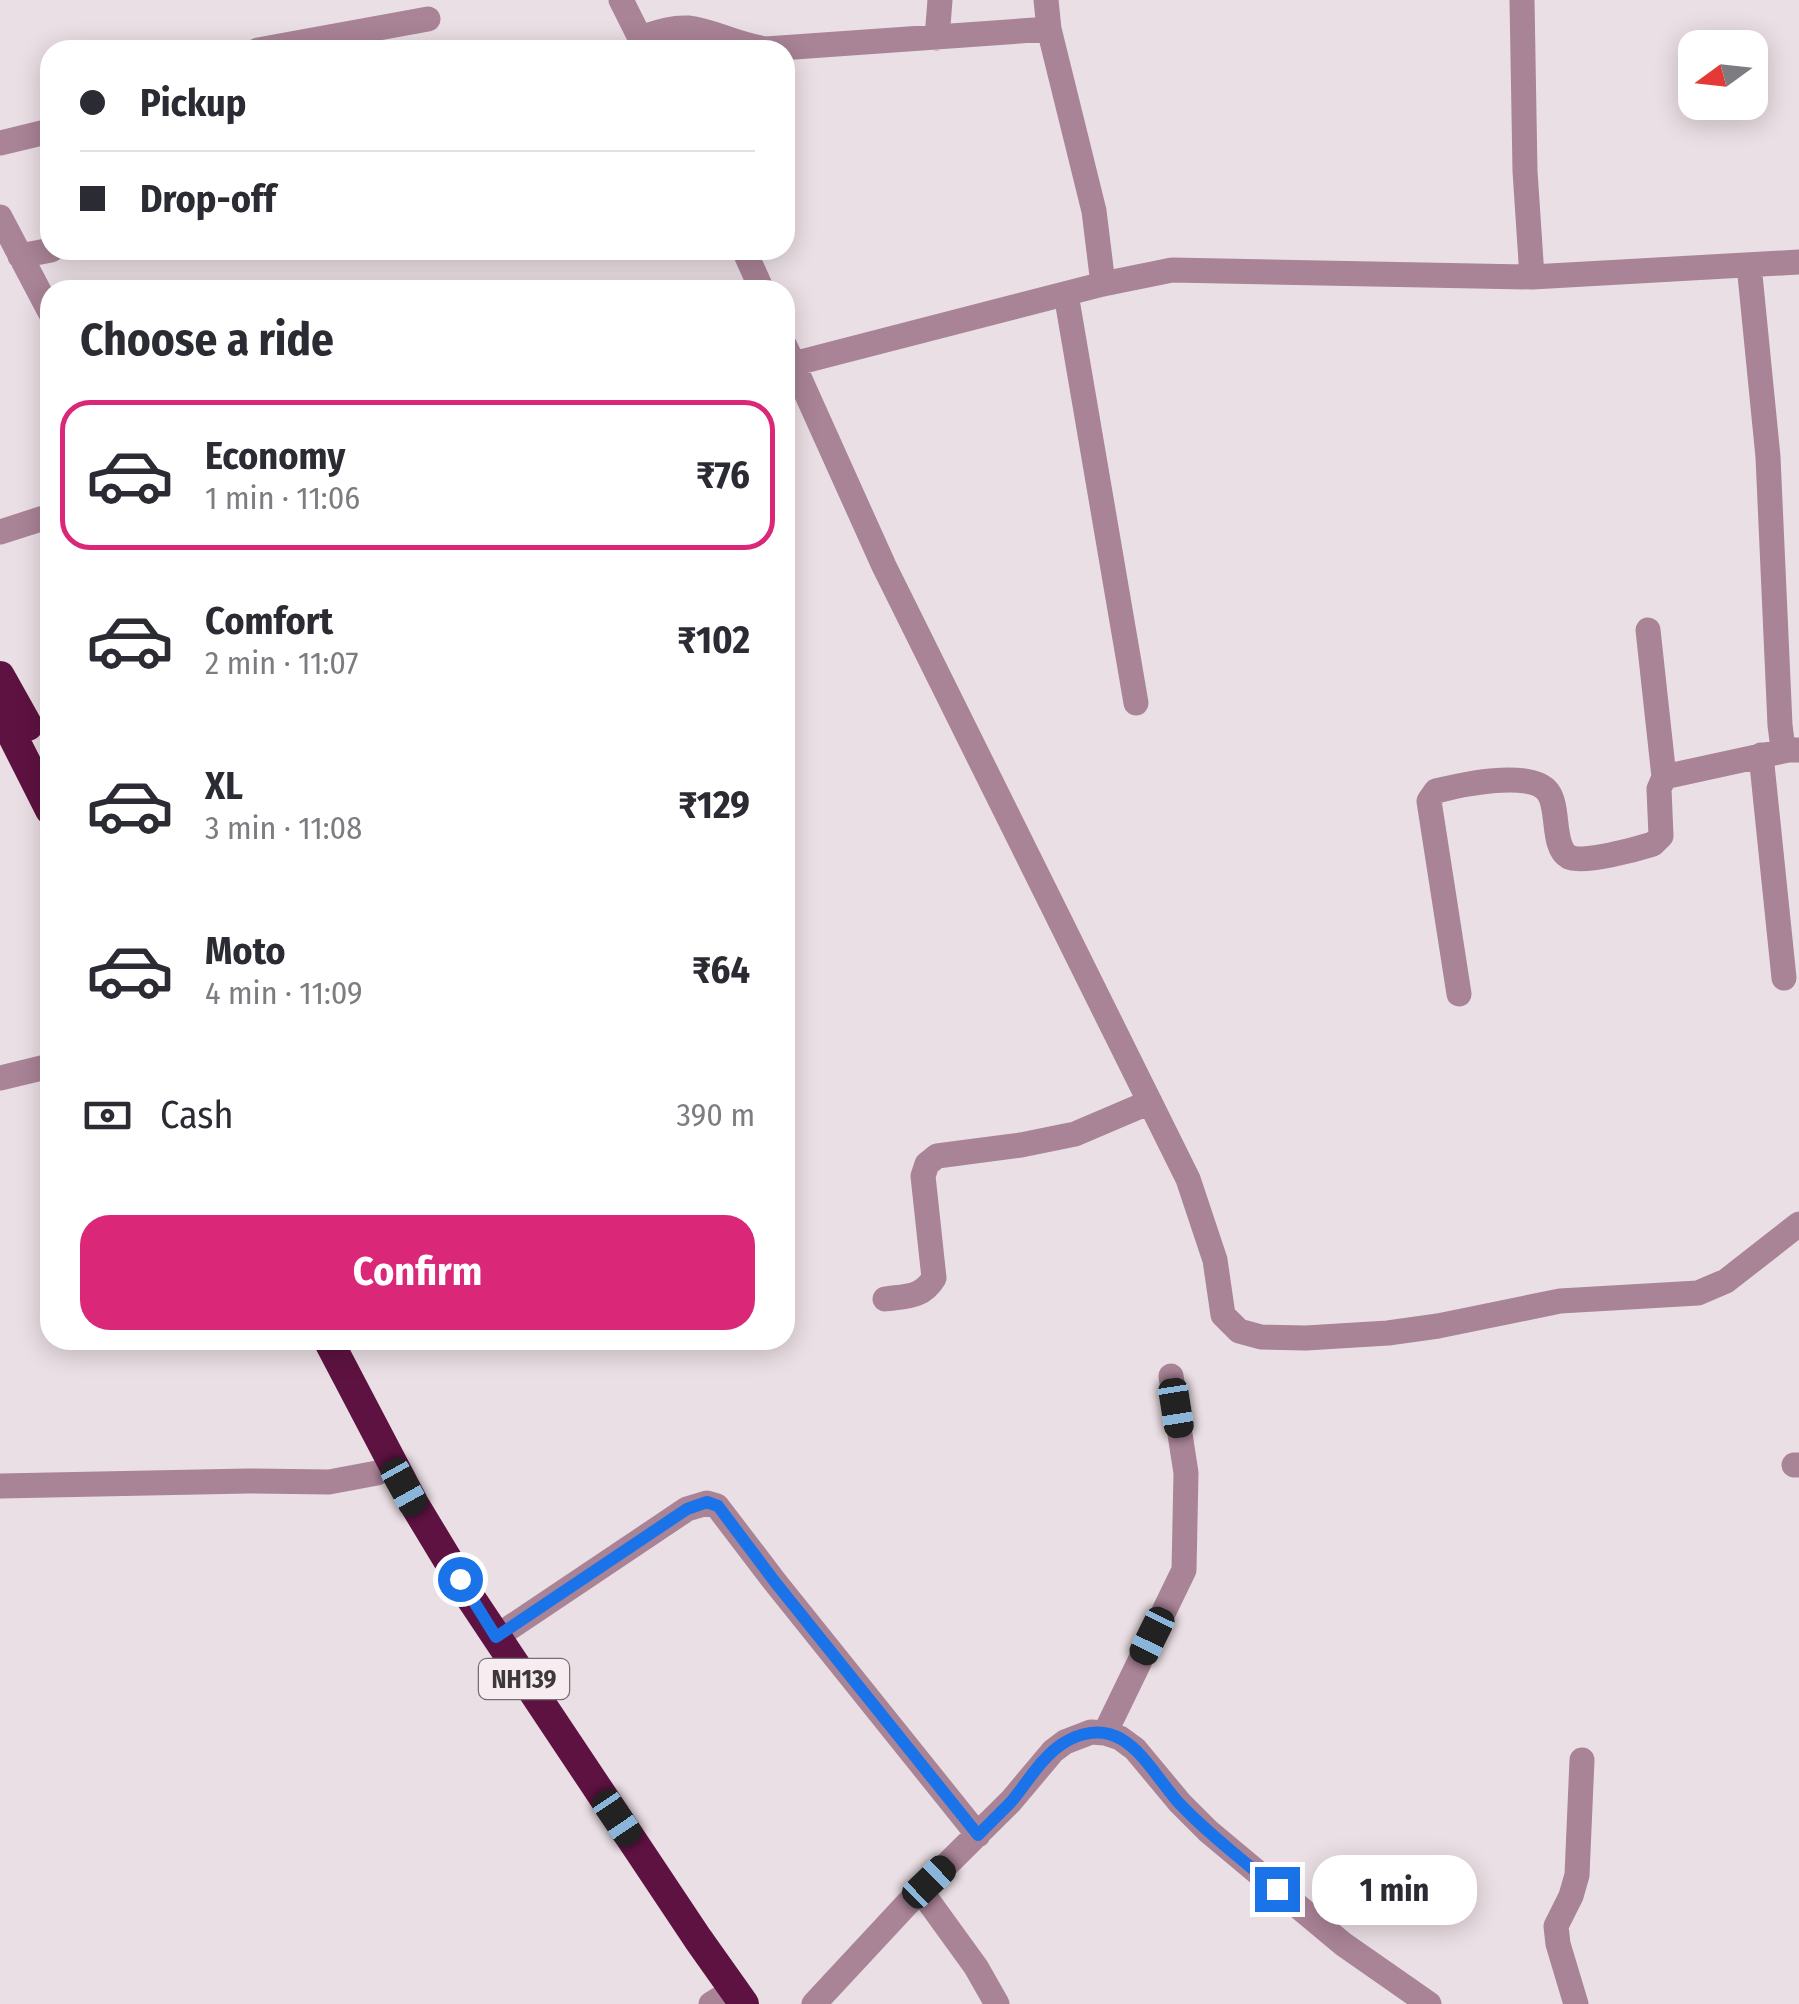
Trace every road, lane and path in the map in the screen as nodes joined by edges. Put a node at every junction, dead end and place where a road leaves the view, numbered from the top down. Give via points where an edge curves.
1 (621, 0) edge
2 (940, 0) edge
3 (1046, 0) edge
4 (1522, 0) edge
5 (428, 19) dead end
6 (1049, 29) junction
7 (938, 38) junction
8 (324, 40) edge
9 (641, 40) edge
10 (650, 40) edge
11 (729, 40) edge
12 (795, 47) edge
13 (40, 134) edge
14 (0, 143) edge
15 (0, 217) edge
16 (40, 252) edge
17 (20, 256) junction
18 (1799, 262) edge
19 (1750, 265) junction
20 (1532, 276) junction
21 (1103, 284) junction
22 (40, 293) edge
23 (1066, 294) junction
24 (795, 357) edge
25 (795, 374) edge
26 (40, 519) edge
27 (0, 532) edge
28 (1648, 630) dead end
29 (0, 676) edge
30 (1136, 703) dead end
31 (0, 711) edge
32 (1794, 750) edge
33 (40, 751) edge
34 (1761, 755) junction
35 (1664, 778) junction
36 (40, 790) edge
37 (1784, 978) dead end
38 (1459, 994) dead end
39 (40, 1068) edge
40 (0, 1078) edge
41 (1150, 1102) junction
42 (1799, 1224) edge
43 (884, 1299) dead end
44 (314, 1350) edge
45 (333, 1350) edge
46 (1170, 1376) dead end
47 (377, 1473) junction
48 (0, 1486) edge
49 (496, 1637) junction
50 (1105, 1733) junction
51 (1582, 1760) dead end
52 (978, 1835) junction
53 (921, 1891) junction
54 (724, 2003) edge
55 (814, 2004) edge
56 (997, 2004) edge
57 (1429, 2004) edge
58 (1576, 2004) edge

1 - 9 street
2 - 7 street
3 - 6 street
4 - 20 street
5 - 8 street
6 - 7 street
6 - 21 street via 1094,211
7 - 12 street
10 - 11 street via 686,28
13 - 14 street
15 - 17 street
16 - 17 street
17 - 22 street
18 - 19 street
19 - 20 street
19 - 32 street via 1768,457 1777,694 1782,740
20 - 21 street via 1172,270
21 - 23 street
23 - 24 street
23 - 30 street
25 - 41 street
26 - 27 street
28 - 35 street
29 - 33 highway
31 - 36 highway
32 - 34 street
34 - 35 street
34 - 37 street
35 - 38 street via 1660,836 1653,844 1585,858 1564,853 1554,805 1533,782 1436,791 1429,800
39 - 40 street
41 - 42 street via 1188,1178 1216,1260 1223,1315 1239,1331 1261,1337 1388,1333 1560,1301 1698,1292 1726,1281
41 - 43 street via 1075,1134 938,1156 927,1164 934,1278 918,1295
44 - 47 highway, NH139
45 - 49 highway, NH139 via 414,1504
46 - 50 street via 1186,1473 1184,1570
47 - 48 street via 328,1482
47 - 54 highway, NH139 via 468,1628
49 - 52 street via 687,1509 707,1502 718,1506
49 - 54 highway, NH139
50 - 52 street via 1078,1736 1053,1751
50 - 57 street via 1134,1749 1208,1831 1342,1944
51 - 58 street via 1577,1875 1556,1926
52 - 53 street
53 - 55 street
53 - 56 street

